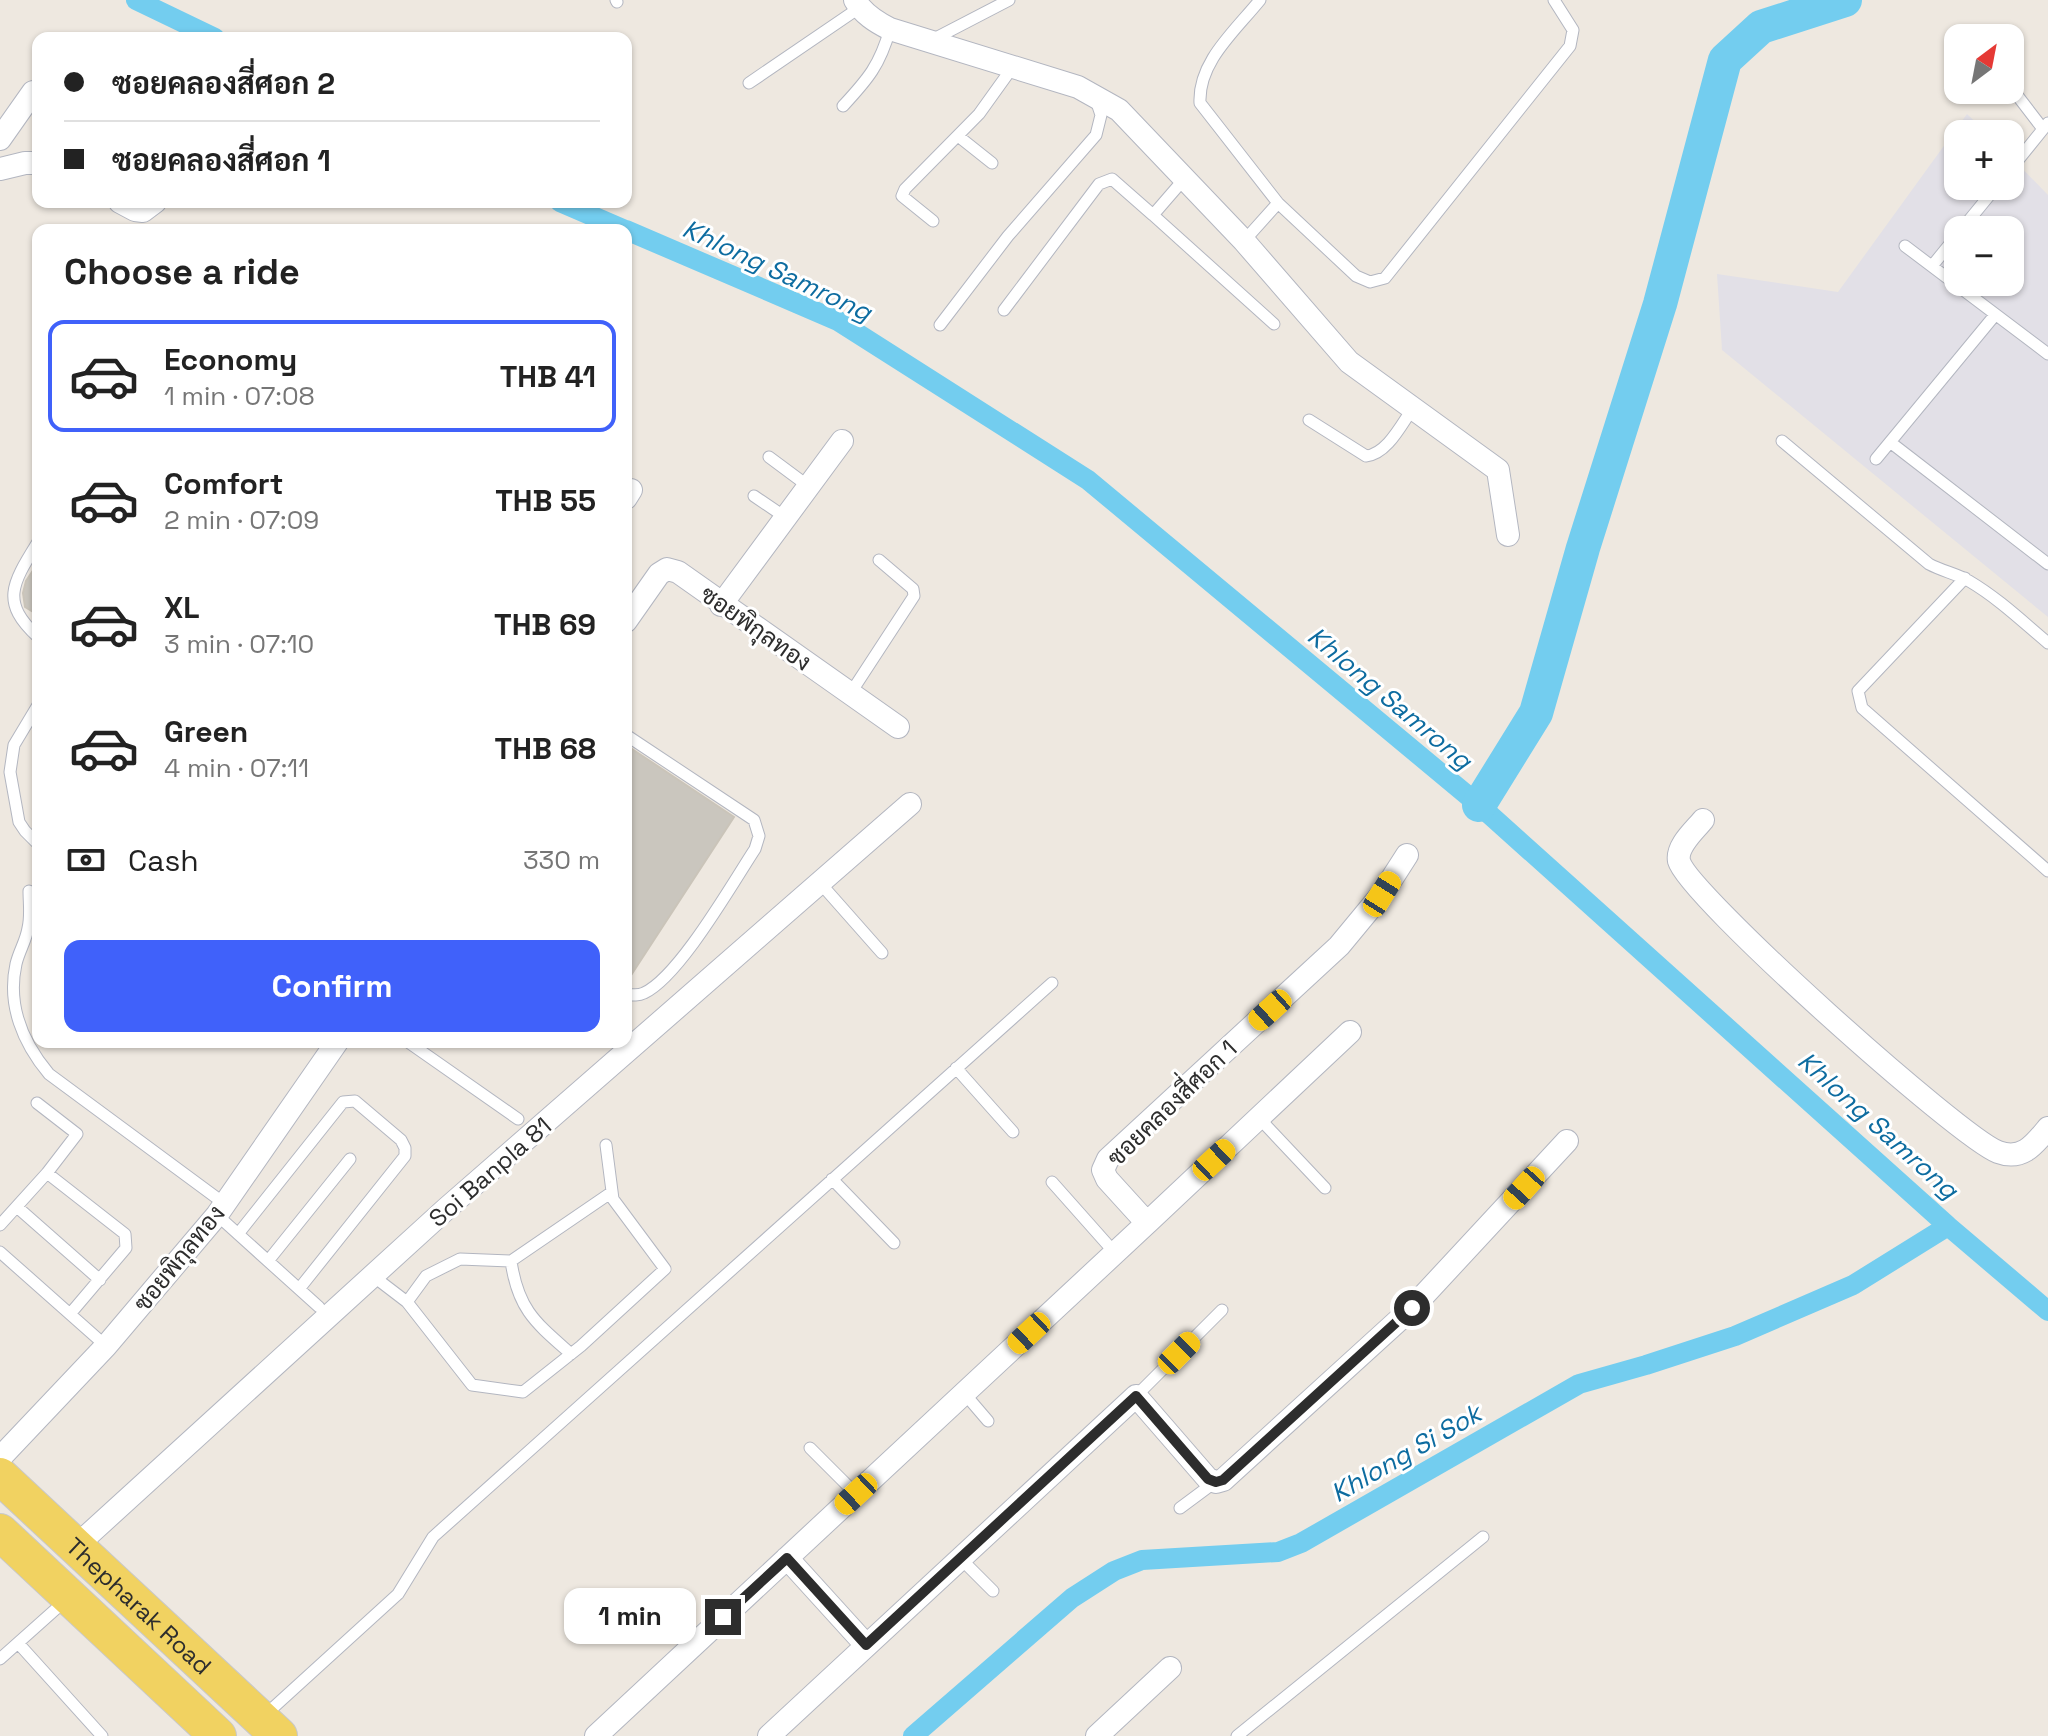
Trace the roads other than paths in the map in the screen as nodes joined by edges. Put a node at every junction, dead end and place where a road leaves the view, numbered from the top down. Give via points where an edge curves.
1 (1009, 0) edge
2 (1260, 0) edge
3 (1554, 0) edge
4 (857, 4) edge
5 (890, 29) junction
6 (929, 41) junction
7 (1012, 68) junction
8 (749, 83) dead end
9 (32, 93) edge
10 (1095, 95) junction
11 (2024, 102) edge
12 (843, 106) dead end
13 (2046, 126) edge
14 (958, 136) junction
15 (0, 139) edge
16 (2024, 153) edge
17 (992, 163) dead end
18 (32, 164) edge
19 (0, 169) edge
20 (1185, 178) junction
21 (1986, 200) edge
22 (1278, 203) junction
23 (1153, 215) junction
24 (1973, 216) edge
25 (933, 221) dead end
26 (1244, 241) junction
27 (1905, 246) dead end
28 (1944, 251) edge
29 (1932, 266) junction
30 (1004, 310) dead end
31 (1995, 315) junction
32 (1274, 324) dead end
33 (940, 325) dead end
34 (2048, 354) edge
35 (1413, 408) junction
36 (1309, 420) dead end
37 (842, 441) dead end
38 (1782, 441) dead end
39 (1890, 442) junction
40 (769, 457) dead end
41 (1876, 459) dead end
42 (808, 486) junction
43 (754, 496) dead end
44 (785, 517) junction
45 (1508, 535) dead end
46 (32, 552) edge
47 (879, 560) dead end
48 (2048, 564) edge
49 (1965, 578) junction
50 (721, 605) junction
51 (632, 607) edge
52 (32, 632) edge
53 (2048, 643) edge
54 (850, 694) junction
55 (32, 715) edge
56 (898, 727) dead end
57 (632, 739) edge
58 (910, 804) dead end
59 (1703, 820) dead end
60 (32, 838) edge
61 (1407, 855) dead end
62 (2048, 871) edge
63 (821, 884) junction
64 (29, 891) dead end
65 (882, 953) dead end
66 (1052, 983) dead end
67 (0, 988) edge
68 (14, 989) junction
69 (632, 995) edge
70 (1350, 1032) dead end
71 (333, 1048) edge
72 (417, 1048) edge
73 (956, 1068) junction
74 (37, 1103) dead end
75 (1259, 1118) junction
76 (518, 1119) dead end
77 (2048, 1128) edge
78 (1013, 1132) dead end
79 (1567, 1141) dead end
80 (606, 1145) dead end
81 (350, 1159) dead end
82 (47, 1173) junction
83 (832, 1179) junction
84 (1052, 1182) dead end
85 (1325, 1188) dead end
86 (612, 1192) junction
87 (17, 1207) junction
88 (221, 1209) junction
89 (1147, 1223) junction
90 (0, 1225) edge
91 (238, 1234) junction
92 (894, 1243) dead end
93 (0, 1252) edge
94 (1115, 1253) junction
95 (268, 1261) junction
96 (511, 1261) junction
97 (373, 1276) junction
98 (100, 1280) junction
99 (299, 1289) junction
100 (407, 1302) junction
101 (319, 1307) dead end
102 (1222, 1310) dead end
103 (70, 1314) junction
104 (106, 1346) junction
105 (571, 1354) junction
106 (964, 1393) junction
107 (1136, 1396) junction
108 (988, 1421) dead end
109 (810, 1448) dead end
110 (0, 1458) edge
111 (0, 1476) edge
112 (1216, 1482) junction
113 (856, 1494) junction
114 (1180, 1508) dead end
115 (0, 1532) edge
116 (1483, 1537) dead end
117 (75, 1547) junction
118 (787, 1558) junction
119 (960, 1558) junction
120 (993, 1591) dead end
121 (69, 1597) junction
122 (18, 1643) junction
123 (866, 1645) junction
124 (0, 1659) edge
125 (1170, 1668) dead end
126 (270, 1728) edge
127 (102, 1736) edge
128 (218, 1736) edge
129 (596, 1736) edge
130 (769, 1736) edge
131 (1097, 1736) edge
132 (1237, 1736) edge

1 - 6 lane
2 - 22 lane via 1205,68 1200,103
3 - 22 lane via 1573,30 1570,46 1385,278 1370,282 1356,276
4 - 5 street
4 - 8 lane
5 - 6 street
5 - 12 lane via 883,56
6 - 7 street
7 - 10 street
7 - 14 lane
9 - 15 street
10 - 20 street via 1119,110
10 - 33 lane via 1101,115 1096,135
11 - 13 lane
13 - 16 lane
14 - 17 lane
14 - 25 lane via 902,196
18 - 19 street
20 - 23 lane
20 - 26 street
21 - 24 lane
22 - 26 lane
23 - 30 lane via 1112,179 1105,180
23 - 32 lane
26 - 35 street via 1335,349
27 - 29 lane
28 - 29 lane
29 - 31 lane
31 - 34 lane
31 - 39 lane
35 - 36 lane via 1375,455 1366,456
35 - 45 street via 1498,470
37 - 42 street
38 - 49 lane via 1929,564
39 - 41 lane
39 - 48 lane
40 - 42 lane
42 - 44 street
43 - 44 lane
44 - 50 street
46 - 52 lane via 6,597 13,616
47 - 54 lane via 913,589 914,596
49 - 53 lane
49 - 62 lane via 1858,691 1862,708
50 - 51 street, ซอยพิกุลทอง via 667,569
50 - 54 street, ซอยพิกุลทอง
54 - 56 street, ซอยพิกุลทอง
55 - 60 lane via 10,759 19,822
57 - 69 lane via 754,820 759,836 684,956 648,992
58 - 63 street, Soi Banpla 81
59 - 77 street via 1680,851 1685,872 1848,1035 1998,1152 2023,1153
61 - 89 street, ซอยคลองสี่ศอก 1 via 1339,946 1108,1159 1103,1170 1107,1179
63 - 65 lane
63 - 97 street, Soi Banpla 81
64 - 68 lane via 30,920
66 - 73 lane
67 - 68 lane
68 - 88 lane via 19,1026 30,1052 49,1074
70 - 75 street
71 - 88 street, ซอยพิกุลทอง
72 - 76 lane
73 - 78 lane
73 - 83 lane
74 - 82 lane via 77,1134
75 - 85 lane
75 - 89 street
79 - 112 street via 1412,1308
80 - 86 lane
81 - 95 lane
82 - 87 lane
82 - 98 lane via 125,1234 126,1248
83 - 92 lane
83 - 126 lane via 433,1537 398,1594
84 - 94 lane
86 - 96 lane
86 - 105 lane via 665,1269
87 - 90 lane
87 - 98 lane
88 - 91 lane
88 - 104 street, ซอยพิกุลทอง
89 - 94 street
91 - 95 lane
91 - 99 lane via 343,1102 355,1101 401,1140 405,1156
93 - 103 lane
94 - 106 street
95 - 99 lane
96 - 100 lane via 460,1259 426,1276
96 - 105 lane via 515,1290 536,1322
97 - 100 lane
97 - 117 street, Soi Banpla 81
98 - 103 lane
99 - 101 lane
100 - 105 lane via 472,1385 523,1392
102 - 107 lane
103 - 104 lane
104 - 110 street, ซอยพิกุลทอง
106 - 108 lane
106 - 113 street
107 - 112 street
107 - 119 street
109 - 113 lane
111 - 117 main road, Thepharak Road
112 - 114 lane
113 - 118 street
115 - 121 main road, Thepharak Road
116 - 132 lane
117 - 126 main road, Thepharak Road
118 - 123 street
118 - 129 street
119 - 120 lane
119 - 123 street
121 - 122 lane
121 - 128 main road, Thepharak Road
122 - 124 lane
122 - 127 lane
123 - 130 street
125 - 131 street

